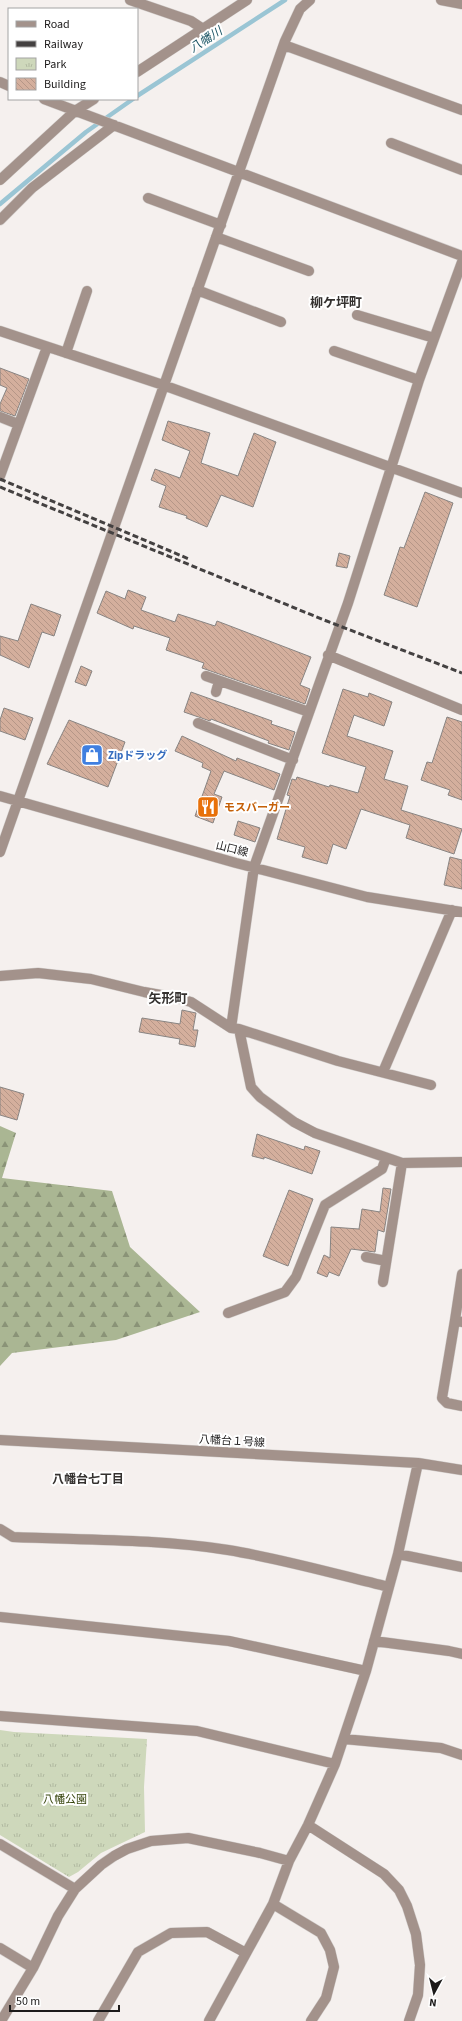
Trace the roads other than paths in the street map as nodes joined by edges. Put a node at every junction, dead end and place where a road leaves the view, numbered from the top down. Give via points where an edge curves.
1 (130, 0) edge
2 (247, 0) edge
3 (310, 0) edge
4 (441, 0) edge
5 (462, 4) edge
6 (203, 29) junction
7 (284, 44) junction
8 (138, 71) edge
9 (47, 100) edge
10 (92, 100) edge
11 (462, 110) edge
12 (75, 111) junction
13 (110, 124) junction
14 (391, 143) dead end
15 (462, 170) edge
16 (240, 171) junction
17 (0, 180) edge
18 (148, 198) dead end
19 (0, 220) edge
20 (221, 225) junction
21 (216, 237) junction
22 (462, 256) edge
23 (462, 262) edge
24 (309, 271) dead end
25 (198, 290) junction
26 (87, 291) dead end
27 (358, 315) dead end
28 (281, 322) dead end
29 (0, 331) edge
30 (434, 338) junction
31 (47, 347) junction
32 (334, 351) dead end
33 (66, 354) junction
34 (419, 380) junction
35 (163, 385) junction
36 (0, 417) edge
37 (18, 424) junction
38 (391, 466) junction
39 (0, 476) edge
40 (462, 493) edge
41 (328, 655) junction
42 (206, 676) dead end
43 (219, 681) junction
44 (216, 692) dead end
45 (462, 710) edge
46 (309, 712) junction
47 (198, 723) dead end
48 (213, 728) junction
49 (209, 738) dead end
50 (293, 760) junction
51 (0, 796) edge
52 (16, 801) junction
53 (0, 852) edge
54 (254, 867) junction
55 (457, 911) edge
56 (0, 976) edge
57 (235, 1029) junction
58 (383, 1072) junction
59 (431, 1085) dead end
60 (386, 1158) junction
61 (462, 1162) edge
62 (402, 1163) junction
63 (366, 1257) dead end
64 (386, 1261) junction
65 (462, 1274) edge
66 (383, 1282) dead end
67 (228, 1313) dead end
68 (458, 1321) edge
69 (462, 1406) edge
70 (0, 1440) edge
71 (418, 1463) junction
72 (462, 1470) edge
73 (0, 1529) edge
74 (398, 1554) junction
75 (462, 1567) edge
76 (389, 1587) junction
77 (0, 1617) edge
78 (374, 1641) junction
79 (462, 1654) edge
80 (366, 1671) junction
81 (0, 1716) edge
82 (344, 1739) junction
83 (462, 1754) edge
84 (335, 1764) junction
85 (308, 1825) junction
86 (0, 1844) edge
87 (288, 1861) junction
88 (75, 1889) junction
89 (273, 1904) junction
90 (0, 1948) edge
91 (246, 1953) junction
92 (33, 1968) junction
93 (1, 2021) edge
94 (98, 2021) edge
95 (209, 2021) edge
96 (311, 2021) edge
97 (409, 2021) edge

1 - 6 street via 191,21
2 - 6 street
3 - 7 street via 300,9
4 - 5 street
6 - 8 street
7 - 11 street
7 - 16 street
9 - 12 street
10 - 12 street
12 - 13 street
12 - 17 street
13 - 16 street
13 - 19 street via 32,188
14 - 15 street
16 - 20 street
16 - 22 street
18 - 20 street
20 - 21 street
21 - 24 street
21 - 25 street
23 - 30 street
25 - 28 street
25 - 35 street
26 - 33 street
27 - 30 street
29 - 31 street
30 - 34 street
31 - 33 street
31 - 37 street
32 - 34 street
33 - 35 street
34 - 38 street
35 - 38 street
35 - 52 street via 119,516
36 - 37 street
37 - 39 street
38 - 40 street
38 - 41 street via 348,603
41 - 45 street
41 - 46 street
42 - 43 street
43 - 44 street
43 - 46 street
46 - 50 street
47 - 48 street
48 - 49 street
48 - 50 street
50 - 54 street
51 - 52 street, 山口線
52 - 53 street
52 - 54 street, 山口線
54 - 55 street, 山口線 via 367,897
54 - 57 street
55 - 58 street
56 - 57 street via 38,973 91,979 177,998 191,1002
57 - 58 street
57 - 60 street via 251,1087 260,1097 278,1112 315,1133
58 - 59 street
60 - 62 street
60 - 67 street via 382,1169 325,1205 296,1277 285,1292
61 - 62 street
62 - 64 street
63 - 64 street
64 - 66 street
65 - 68 street
68 - 69 street via 442,1398 447,1403
70 - 71 street, 八幡台１号線
71 - 72 street, 八幡台１号線
71 - 74 street
73 - 76 street via 12,1537 170,1543 228,1550 281,1560
74 - 75 street
74 - 76 street
76 - 78 street
77 - 80 street via 229,1641
78 - 79 street
78 - 80 street
80 - 82 street
81 - 84 street via 197,1731
82 - 83 street via 441,1748
82 - 84 street
84 - 85 street
85 - 87 street
85 - 97 street via 384,1874 402,1895 416,1934 420,1965 418,1995
86 - 88 street
87 - 88 street via 260,1852 188,1838 151,1841 114,1856
87 - 89 street
88 - 92 street via 58,1916
89 - 91 street
89 - 96 street via 321,1933 330,1950 334,1967 326,1998
90 - 92 street
91 - 94 street via 207,1932 171,1933 138,1952
91 - 95 street
92 - 93 street

